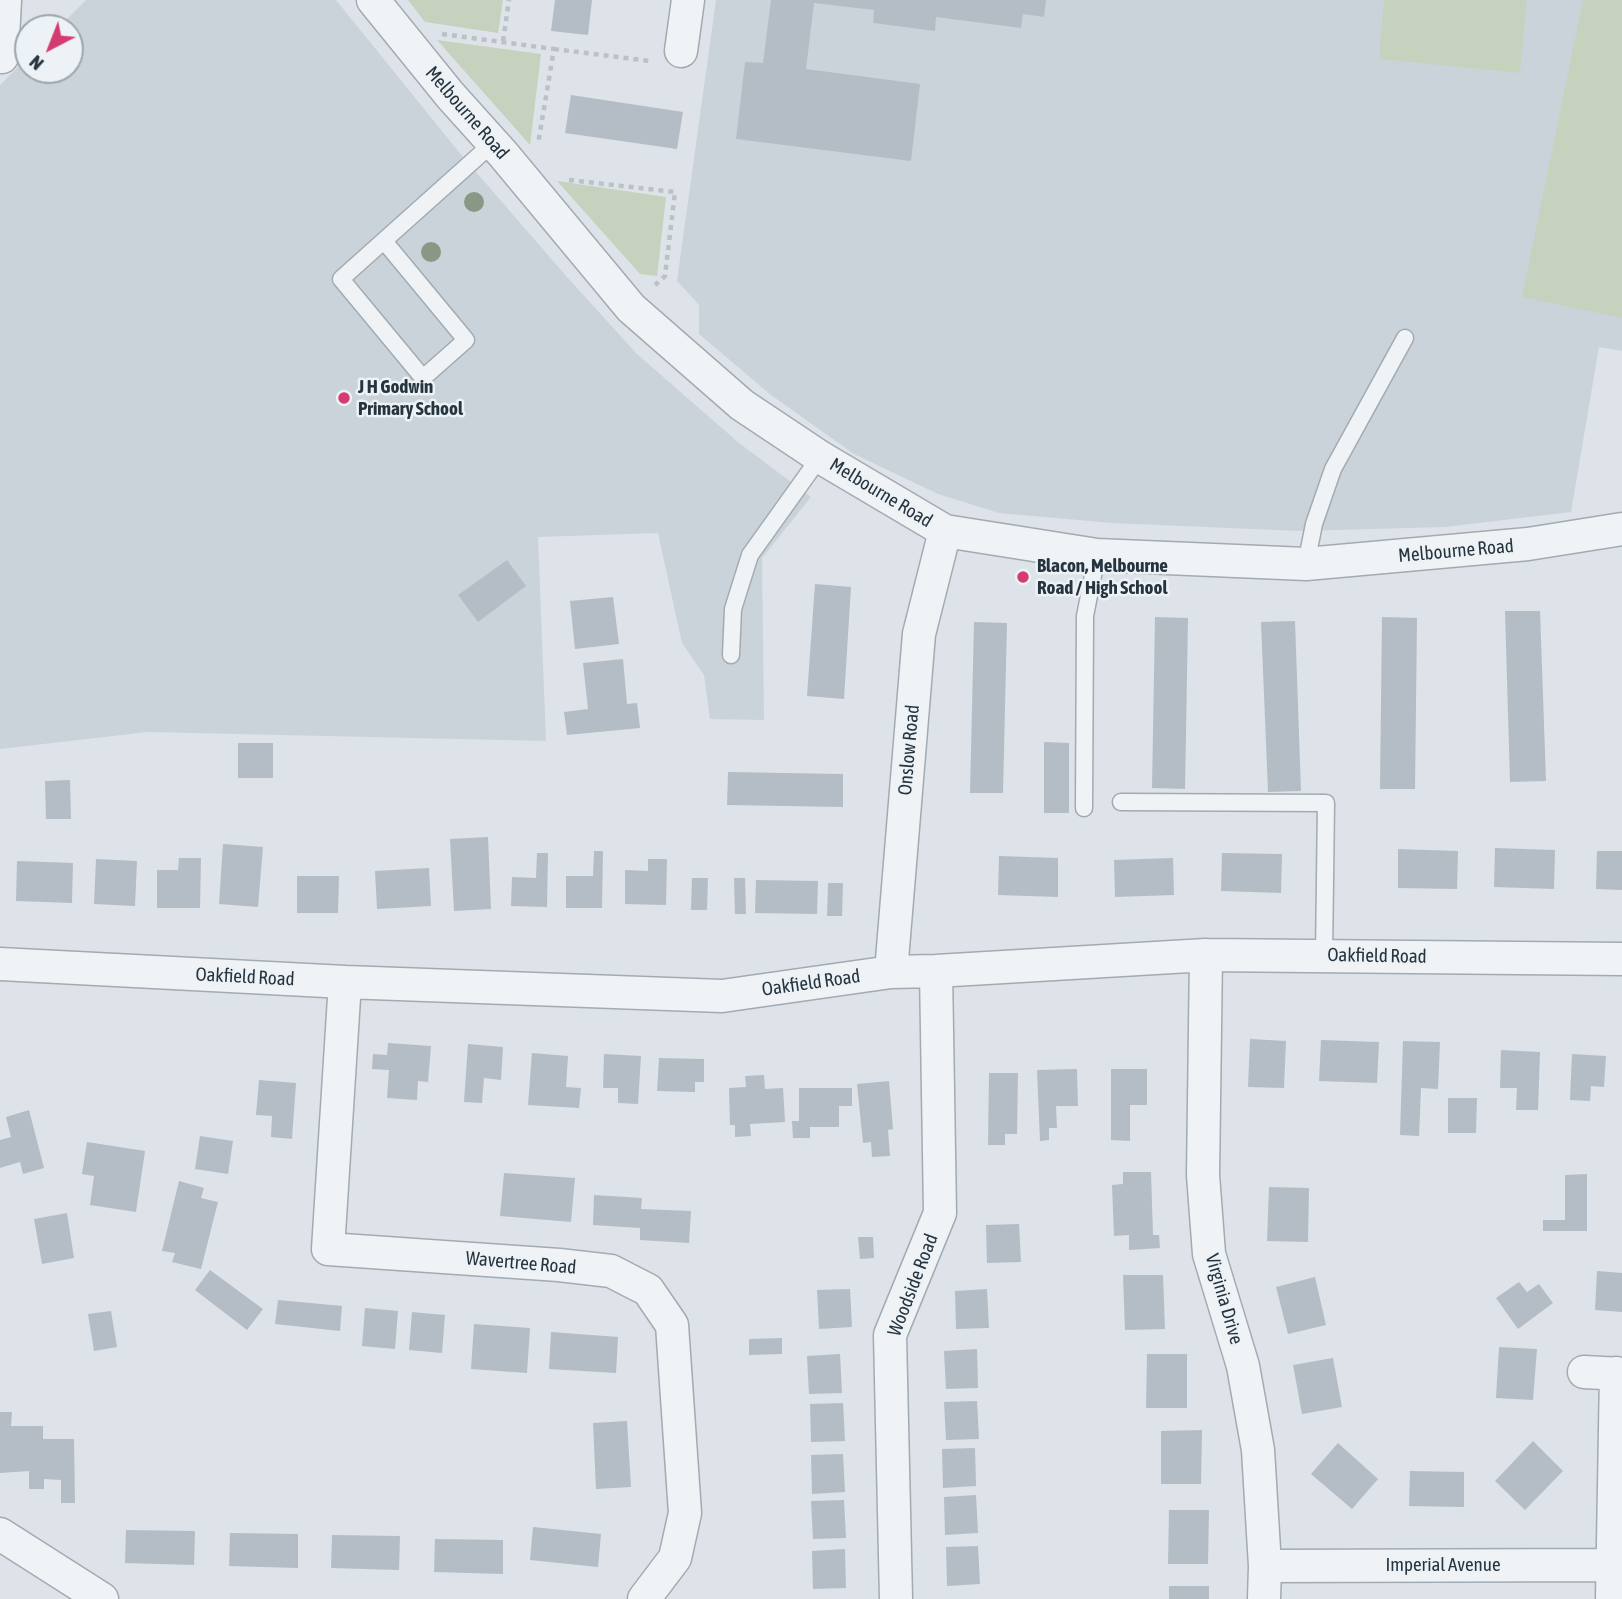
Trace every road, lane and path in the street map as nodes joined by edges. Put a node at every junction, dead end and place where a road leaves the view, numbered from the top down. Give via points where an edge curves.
1 (5, 0) edge
2 (373, 0) edge
3 (509, 0) edge
4 (688, 0) edge
5 (397, 29) junction
6 (503, 41) junction
7 (554, 49) junction
8 (681, 51) joint
9 (2, 57) dead end
10 (493, 143) junction
11 (526, 175) junction
12 (384, 241) junction
13 (631, 308) junction
14 (1405, 338) dead end
15 (820, 457) junction
16 (1622, 529) edge
17 (945, 531) junction
18 (1097, 555) junction
19 (1306, 564) junction
20 (732, 655) dead end
21 (1121, 802) dead end
22 (1084, 808) dead end
23 (1206, 955) junction
24 (1324, 956) junction
25 (1622, 959) edge
26 (0, 964) edge
27 (936, 971) junction
28 (891, 972) junction
29 (345, 982) junction
30 (1584, 1372) dead end
31 (1619, 1373) edge
32 (0, 1534) edge
33 (1617, 1565) edge
34 (1265, 1566) junction
35 (102, 1599) edge
36 (644, 1599) edge
37 (895, 1599) edge
38 (1264, 1599) edge
39 (1612, 1599) edge

1 - 9 street
2 - 5 street, Melbourne Road
3 - 6 path
4 - 8 street
5 - 6 path
5 - 10 street, Melbourne Road
6 - 7 path
7 - 8 path via 680,64
7 - 11 path
10 - 11 street, Melbourne Road
10 - 12 lane
11 - 13 street, Melbourne Road
11 - 13 path via 675,192 664,276
12 - 12 lane via 341,279 423,378 466,340
13 - 15 street, Melbourne Road via 742,405
14 - 19 lane via 1333,468
15 - 17 street, Melbourne Road
15 - 20 lane via 750,555 733,609
16 - 19 street, Melbourne Road via 1528,544
17 - 18 street, Melbourne Road
17 - 28 street, Onslow Road via 919,634
18 - 19 street, Melbourne Road
18 - 22 lane via 1085,616
21 - 24 lane via 1326,803
23 - 24 street, Oakfield Road
23 - 27 street, Oakfield Road
23 - 34 street, Virginia Drive via 1203,1175 1209,1254 1245,1378 1258,1450
24 - 25 street, Oakfield Road
26 - 29 street, Oakfield Road
27 - 28 street, Oakfield Road
27 - 37 street, Woodside Road via 940,1213 890,1335
28 - 29 street, Oakfield Road via 722,996
29 - 36 street, Wavertree Road via 328,1249 611,1271 648,1290 672,1325 685,1513 675,1558
30 - 31 street
31 - 33 street
32 - 35 street
33 - 34 street, Imperial Avenue
33 - 39 street
34 - 38 street, Virginia Drive

